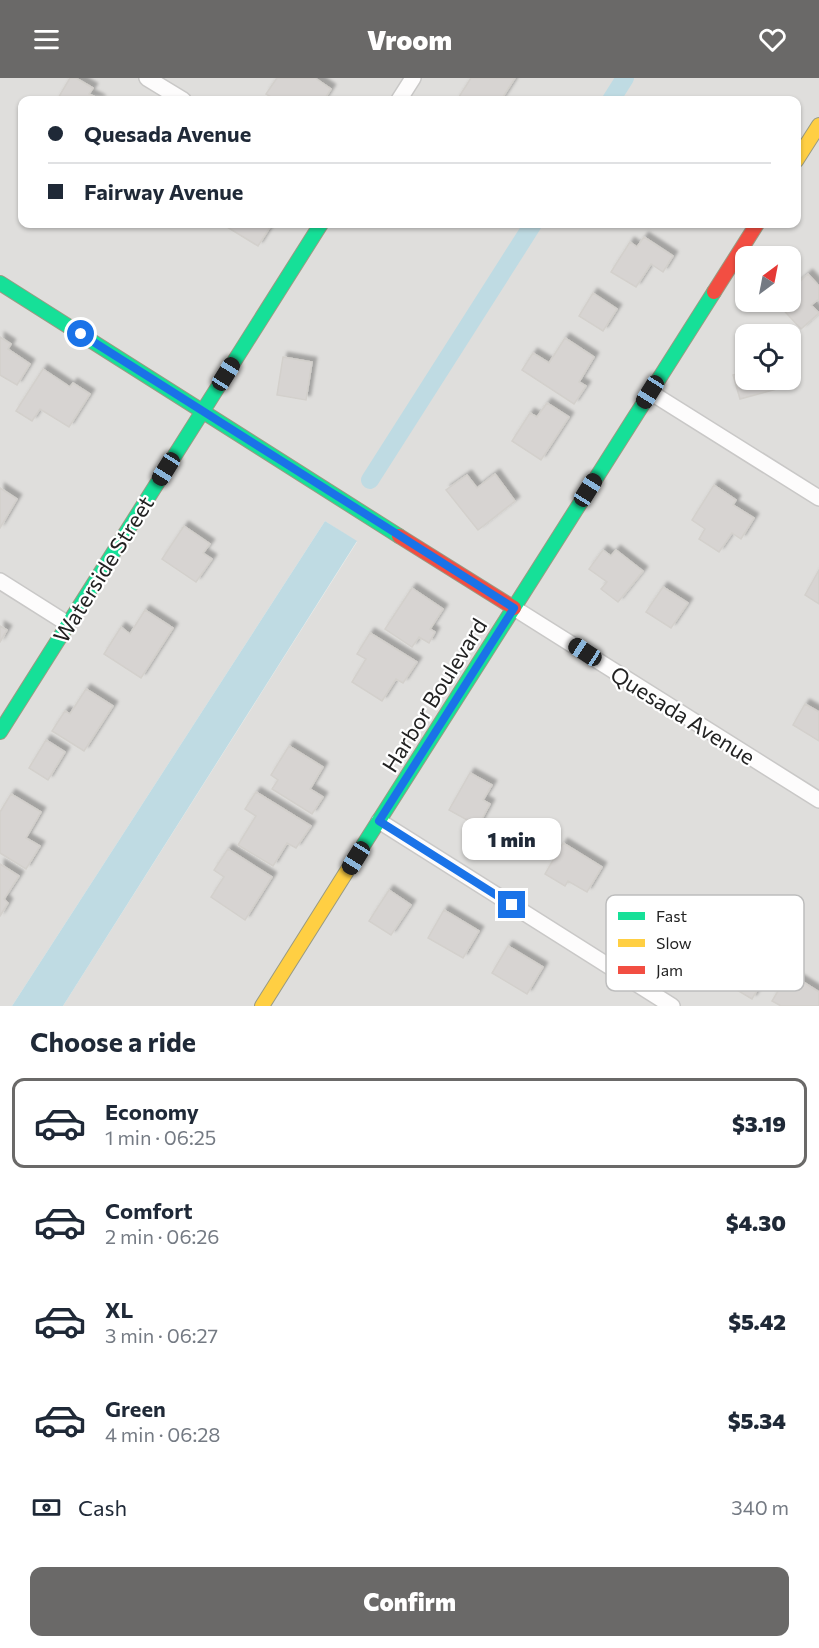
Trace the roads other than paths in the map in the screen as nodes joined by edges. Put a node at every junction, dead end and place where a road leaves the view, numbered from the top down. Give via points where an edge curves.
1 (147, 78) edge
2 (413, 78) edge
3 (176, 96) edge
4 (402, 96) edge
5 (819, 125) edge
6 (801, 152) edge
7 (318, 228) edge
8 (754, 228) edge
9 (0, 283) edge
10 (650, 392) junction
11 (202, 411) junction
12 (819, 498) edge
13 (0, 581) edge
14 (514, 608) junction
15 (68, 624) junction
16 (0, 732) edge
17 (819, 800) edge
18 (379, 821) junction
19 (606, 964) edge
20 (648, 991) edge
21 (262, 1006) edge
22 (672, 1006) edge

1 - 3 street
2 - 4 street
5 - 6 street
7 - 11 street, Waterside Street
8 - 10 street, Harbor Boulevard
9 - 11 street, Quesada Avenue
10 - 12 street
10 - 14 street, Harbor Boulevard
11 - 14 street, Quesada Avenue
11 - 15 street, Waterside Street
13 - 15 street
14 - 17 street, Quesada Avenue
14 - 18 street, Harbor Boulevard
15 - 16 street, Waterside Street
18 - 19 street
18 - 21 street, Harbor Boulevard
20 - 22 street

